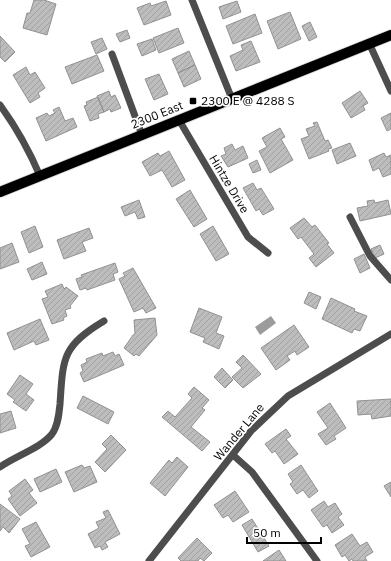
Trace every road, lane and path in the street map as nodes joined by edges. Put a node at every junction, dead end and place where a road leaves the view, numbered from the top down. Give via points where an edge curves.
1 (192, 0) edge
2 (391, 35) edge
3 (369, 43) junction
4 (112, 54) dead end
5 (391, 91) edge
6 (232, 99) junction
7 (0, 105) edge
8 (179, 120) junction
9 (142, 135) junction
10 (40, 176) junction
11 (0, 192) edge
12 (350, 217) dead end
13 (268, 253) dead end
14 (391, 280) edge
15 (104, 321) dead end
16 (391, 334) edge
17 (233, 455) junction
18 (0, 467) edge
19 (154, 555) junction
20 (149, 561) edge
21 (160, 561) edge
22 (317, 561) edge

1 - 6 street
2 - 3 main road, 2300 East
3 - 5 street
3 - 6 main road, 2300 East
4 - 9 street
6 - 8 main road, 2300 East
7 - 10 street via 26,146
8 - 9 main road, 2300 East
8 - 13 street, Hintze Drive via 248,237
9 - 10 main road, 2300 East
10 - 11 main road, 2300 East
12 - 14 street via 370,256
15 - 18 street via 82,334 67,354 62,370 58,415 53,433
16 - 17 street, Wander Lane via 288,396 251,431
17 - 19 street, Wander Lane
17 - 22 street via 252,472
19 - 20 street, Wander Lane
19 - 21 street

